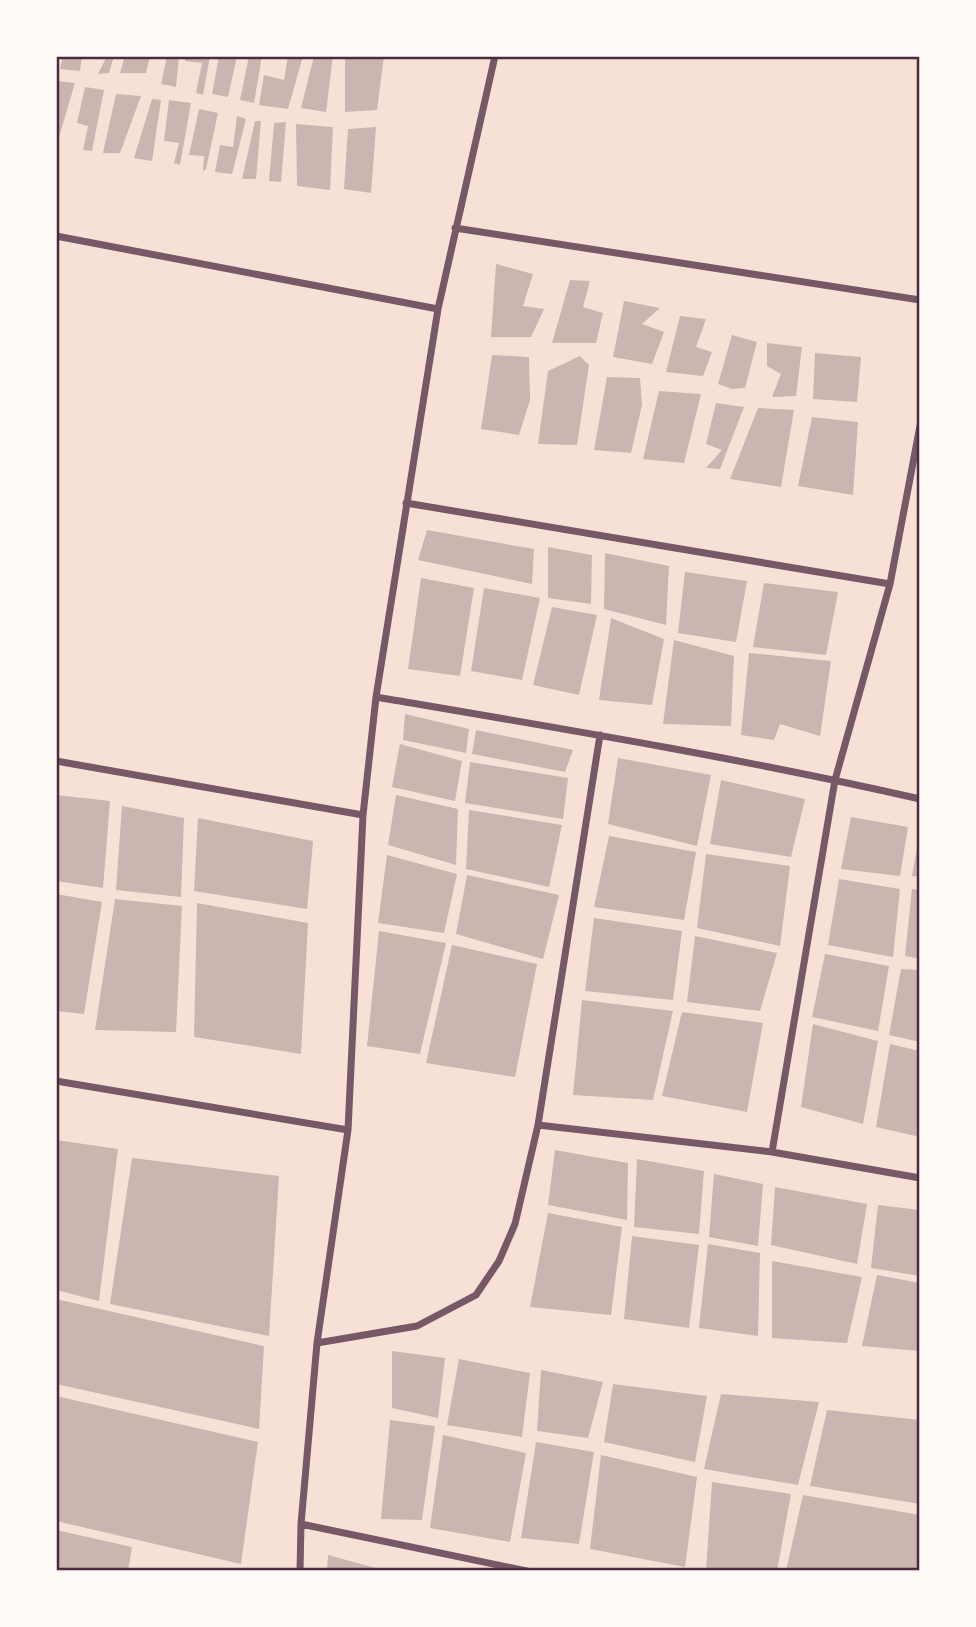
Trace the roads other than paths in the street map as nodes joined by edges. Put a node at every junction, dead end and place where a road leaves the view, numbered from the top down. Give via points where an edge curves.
1 (495, 56) edge
2 (455, 228) junction
3 (56, 236) edge
4 (920, 300) edge
5 (438, 309) junction
6 (920, 426) edge
7 (406, 503) junction
8 (890, 584) junction
9 (376, 697) junction
10 (600, 735) junction
11 (56, 761) edge
12 (835, 780) junction
13 (920, 800) edge
14 (363, 814) junction
15 (56, 1081) edge
16 (538, 1125) junction
17 (348, 1130) junction
18 (772, 1152) junction
19 (920, 1178) edge
20 (317, 1343) junction
21 (300, 1524) junction
22 (300, 1571) edge
23 (527, 1571) edge

1 - 2 street
2 - 4 street
2 - 5 street
3 - 5 street
5 - 7 street
6 - 8 street
7 - 8 street
7 - 9 street
8 - 12 street
9 - 10 street
9 - 14 street
10 - 12 street
10 - 16 street
11 - 14 street
12 - 13 street
12 - 18 street
14 - 17 street
15 - 17 street
16 - 18 street
16 - 20 street via 515,1224 499,1261 475,1295 417,1326
17 - 20 street
18 - 19 street
20 - 21 street
21 - 22 street
21 - 23 street

